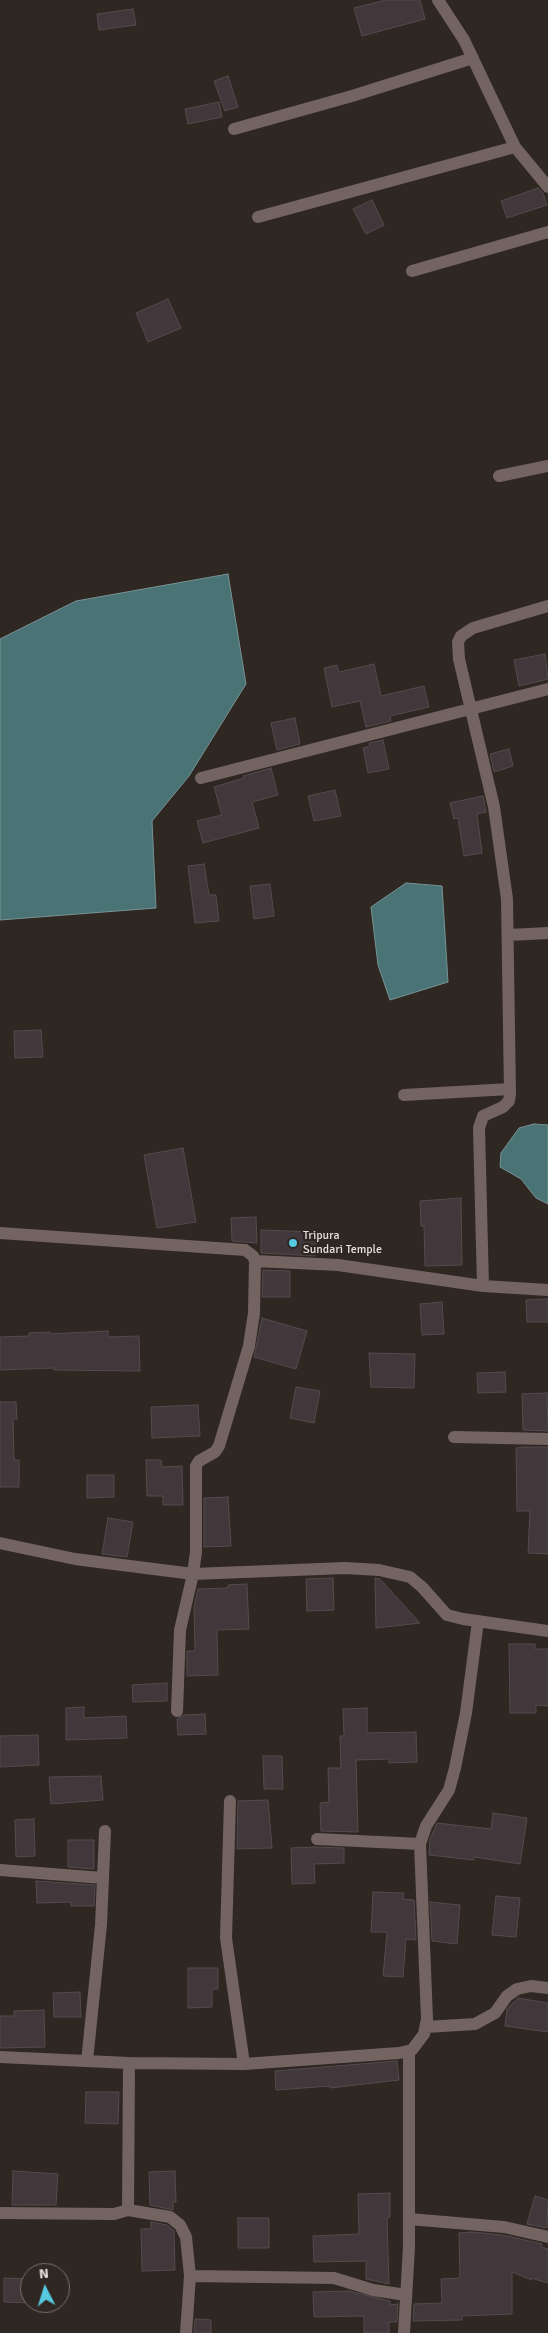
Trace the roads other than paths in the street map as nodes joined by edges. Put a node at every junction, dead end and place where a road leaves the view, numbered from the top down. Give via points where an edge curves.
1 (440, 1) edge
2 (472, 58) junction
3 (234, 129) dead end
4 (515, 147) junction
5 (548, 187) edge
6 (258, 217) dead end
7 (548, 232) edge
8 (412, 272) dead end
9 (548, 466) edge
10 (499, 476) dead end
11 (548, 606) edge
12 (548, 689) edge
13 (470, 710) junction
14 (201, 778) dead end
15 (548, 933) edge
16 (509, 936) junction
17 (510, 1089) junction
18 (404, 1095) dead end
19 (0, 1233) edge
20 (255, 1261) junction
21 (483, 1286) junction
22 (548, 1290) edge
23 (454, 1436) dead end
24 (548, 1439) edge
25 (0, 1542) edge
26 (193, 1574) junction
27 (478, 1621) junction
28 (548, 1631) edge
29 (177, 1711) dead end
30 (230, 1801) dead end
31 (105, 1831) dead end
32 (317, 1840) dead end
33 (420, 1844) junction
34 (0, 1870) edge
35 (103, 1878) junction
36 (548, 1988) edge
37 (426, 2028) junction
38 (409, 2051) junction
39 (0, 2057) edge
40 (87, 2061) junction
41 (128, 2063) junction
42 (244, 2064) junction
43 (128, 2210) junction
44 (0, 2213) edge
45 (409, 2219) junction
46 (548, 2237) edge
47 (190, 2276) junction
48 (406, 2295) junction
49 (186, 2333) edge
50 (404, 2333) edge

1 - 2 street
2 - 3 street
2 - 4 street
4 - 5 street
4 - 6 street
7 - 8 street
9 - 10 street
11 - 13 street via 483,624 461,636 458,650
12 - 13 street
13 - 14 street
13 - 16 street via 495,817 506,884
15 - 16 street
16 - 17 street
17 - 18 street
17 - 21 street via 507,1104 483,1116 479,1128
19 - 20 street via 244,1250
20 - 21 street via 338,1265
20 - 26 street via 251,1335 241,1376 219,1446 196,1466
21 - 22 street
23 - 24 street
25 - 26 street via 75,1559
26 - 27 street via 345,1568 379,1570 410,1577 447,1614
26 - 29 street via 180,1630
27 - 28 street
27 - 33 street via 455,1768 449,1790 426,1826
30 - 42 street via 226,1938
31 - 35 street
32 - 33 street
33 - 37 street
34 - 35 street
35 - 40 street
36 - 37 street via 531,1986 517,1989 507,1996 495,2014 475,2024
37 - 38 street
38 - 42 street
38 - 45 street
39 - 40 street
40 - 41 street
41 - 42 street
41 - 43 street
43 - 44 street via 114,2214
43 - 47 street via 170,2216 180,2225 186,2238
45 - 46 street via 504,2228
45 - 48 street
47 - 48 street via 334,2278 372,2290
47 - 49 street
48 - 50 street

